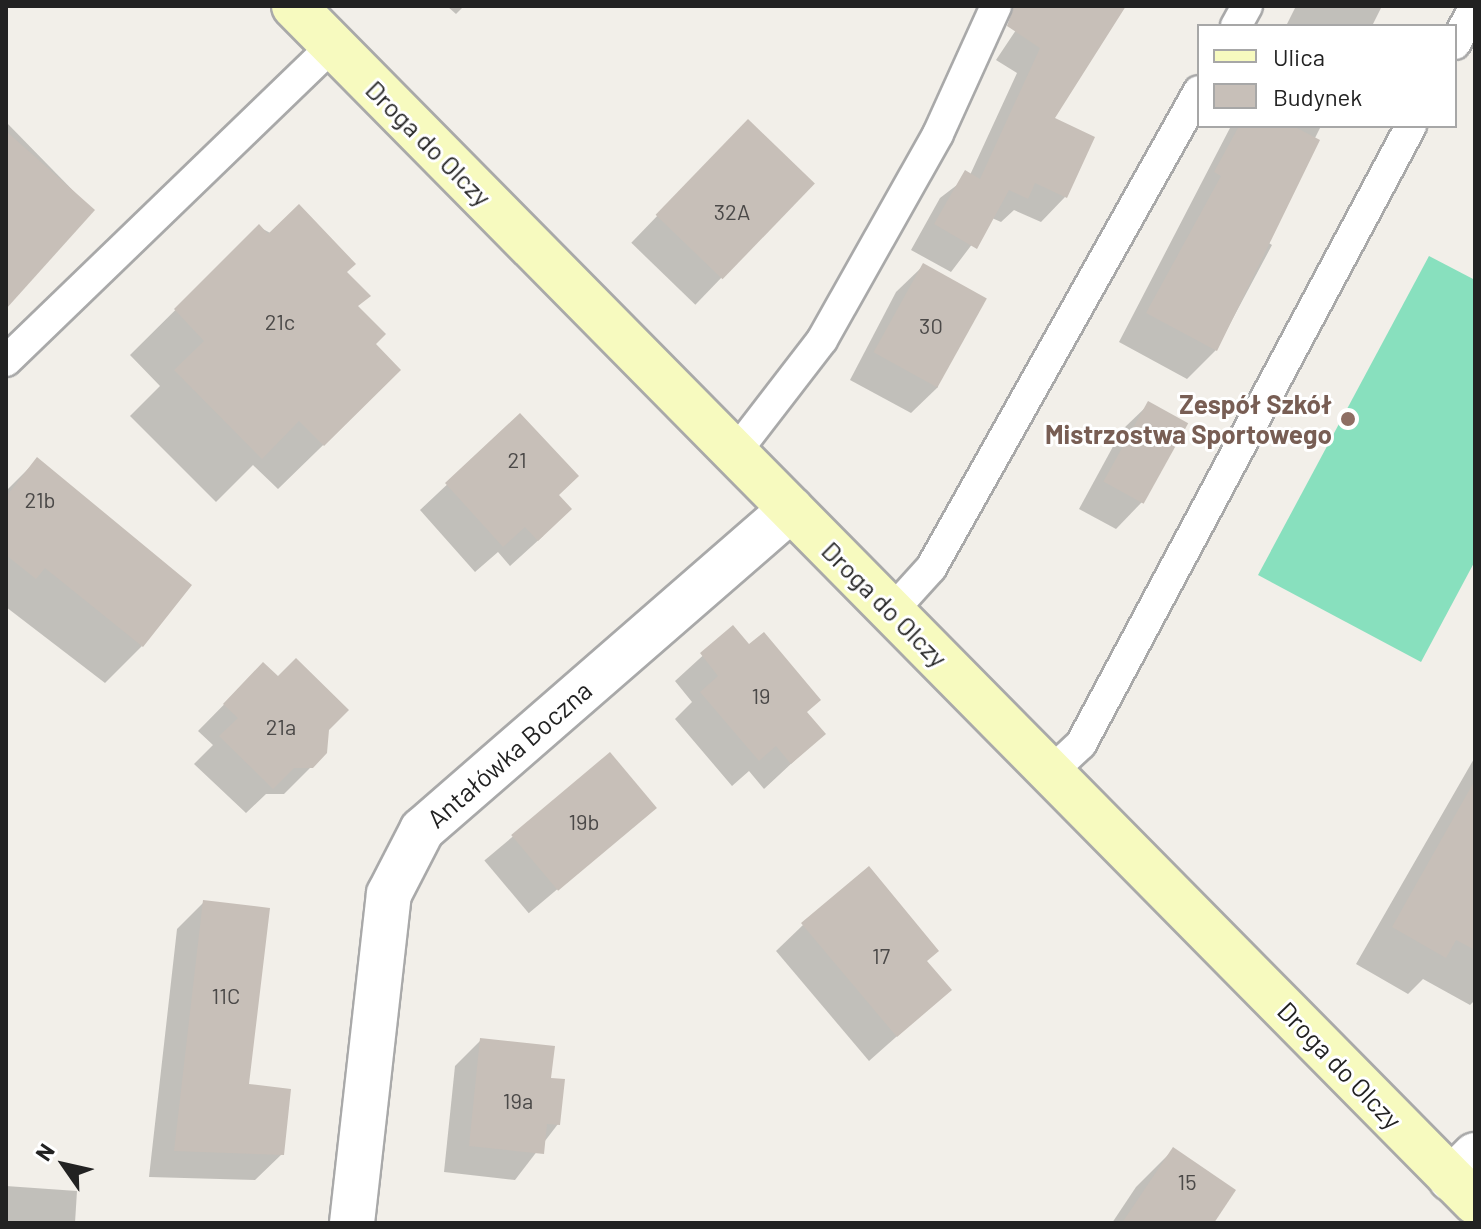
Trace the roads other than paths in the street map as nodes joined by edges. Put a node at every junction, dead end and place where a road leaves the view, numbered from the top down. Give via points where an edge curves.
1 (294, 6) edge
2 (996, 6) edge
3 (1247, 6) edge
4 (1474, 10) edge
5 (1237, 24) edge
6 (1457, 40) edge
7 (333, 45) junction
8 (1197, 95) edge
9 (1410, 128) edge
10 (6, 361) edge
11 (735, 453) junction
12 (791, 509) junction
13 (892, 611) junction
14 (1051, 772) junction
15 (1467, 1179) edge
16 (352, 1223) edge

1 - 7 street, Droga do Olczy
2 - 11 lane via 938,134 822,340
3 - 5 lane
4 - 6 lane
7 - 10 lane
7 - 11 street, Droga do Olczy
8 - 13 lane via 931,568
9 - 14 lane via 1081,744
11 - 12 street, Droga do Olczy
12 - 13 street, Droga do Olczy
12 - 16 street, Antałówka Boczna via 422,830 389,894
13 - 14 street, Droga do Olczy
14 - 15 street, Droga do Olczy

